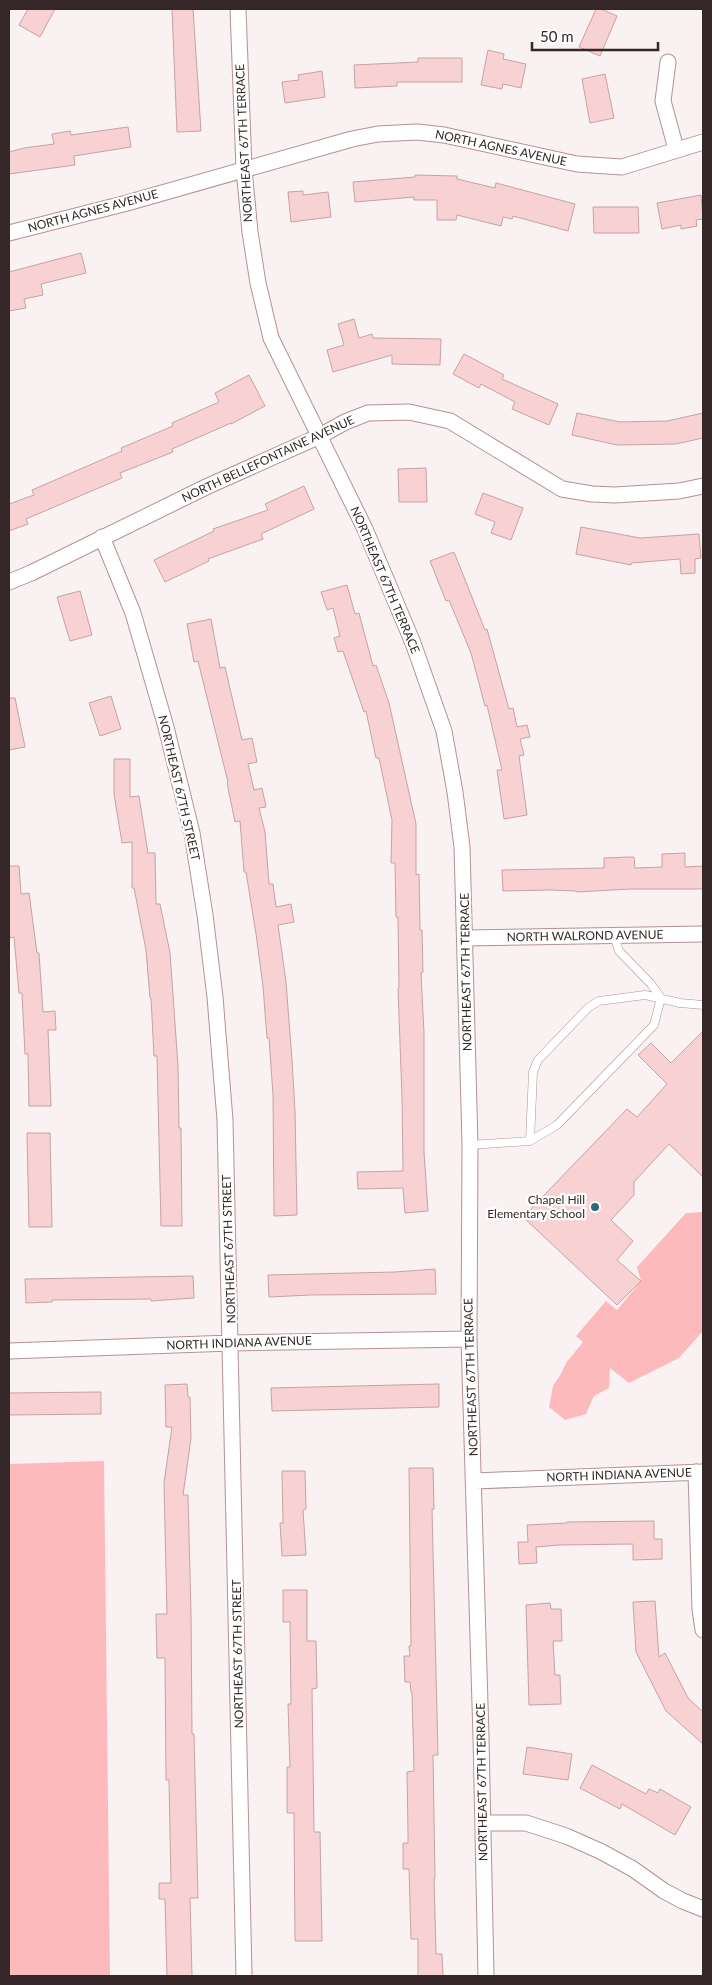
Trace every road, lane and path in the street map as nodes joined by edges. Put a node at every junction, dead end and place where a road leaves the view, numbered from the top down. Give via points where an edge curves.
1 (238, 9) edge
2 (668, 62) dead end
3 (703, 142) edge
4 (676, 149) junction
5 (244, 169) junction
6 (9, 233) edge
7 (320, 436) junction
8 (703, 486) edge
9 (102, 537) junction
10 (9, 582) edge
11 (703, 934) edge
12 (614, 936) junction
13 (466, 938) junction
14 (661, 998) junction
15 (703, 1004) edge
16 (530, 1141) junction
17 (470, 1145) junction
18 (469, 1339) junction
19 (231, 1343) junction
20 (9, 1351) edge
21 (700, 1472) edge
22 (474, 1481) junction
23 (703, 1630) edge
24 (483, 1823) junction
25 (703, 1909) edge
26 (244, 1976) edge
27 (486, 1976) edge

1 - 5 street, NORTHEAST 67TH TERRACE
2 - 4 street via 663,101
3 - 4 street, NORTH AGNES AVENUE
4 - 5 street, NORTH AGNES AVENUE via 622,167 599,167 417,132 352,139
5 - 6 street, NORTH AGNES AVENUE
5 - 7 street, NORTHEAST 67TH TERRACE via 251,241 271,338
7 - 8 street, NORTH BELLEFONTAINE AVENUE via 368,413 409,412 450,421 562,489 615,495 679,491
7 - 9 street, NORTH BELLEFONTAINE AVENUE
7 - 13 street, NORTHEAST 67TH TERRACE via 390,585 444,731 462,847
9 - 10 street, NORTH BELLEFONTAINE AVENUE
9 - 19 street, NORTHEAST 67TH STREET via 133,613 166,726 192,833 212,969 223,1079
11 - 12 street, NORTH WALROND AVENUE
12 - 13 street, NORTH WALROND AVENUE
12 - 14 lane via 619,952
13 - 17 street, NORTHEAST 67TH TERRACE
14 - 15 lane
14 - 16 lane via 654,1025 557,1124
14 - 16 lane via 645,995 599,1000 538,1060 533,1072
16 - 17 lane
17 - 18 street, NORTHEAST 67TH TERRACE
18 - 19 street, NORTH INDIANA AVENUE
18 - 22 street, NORTHEAST 67TH TERRACE
19 - 20 street, NORTH INDIANA AVENUE
19 - 26 street, NORTHEAST 67TH STREET
21 - 22 street, NORTH INDIANA AVENUE
21 - 23 street via 700,1609
22 - 24 street, NORTHEAST 67TH TERRACE
24 - 25 street via 526,1823 566,1836 600,1851 664,1891
24 - 27 street, NORTHEAST 67TH TERRACE

